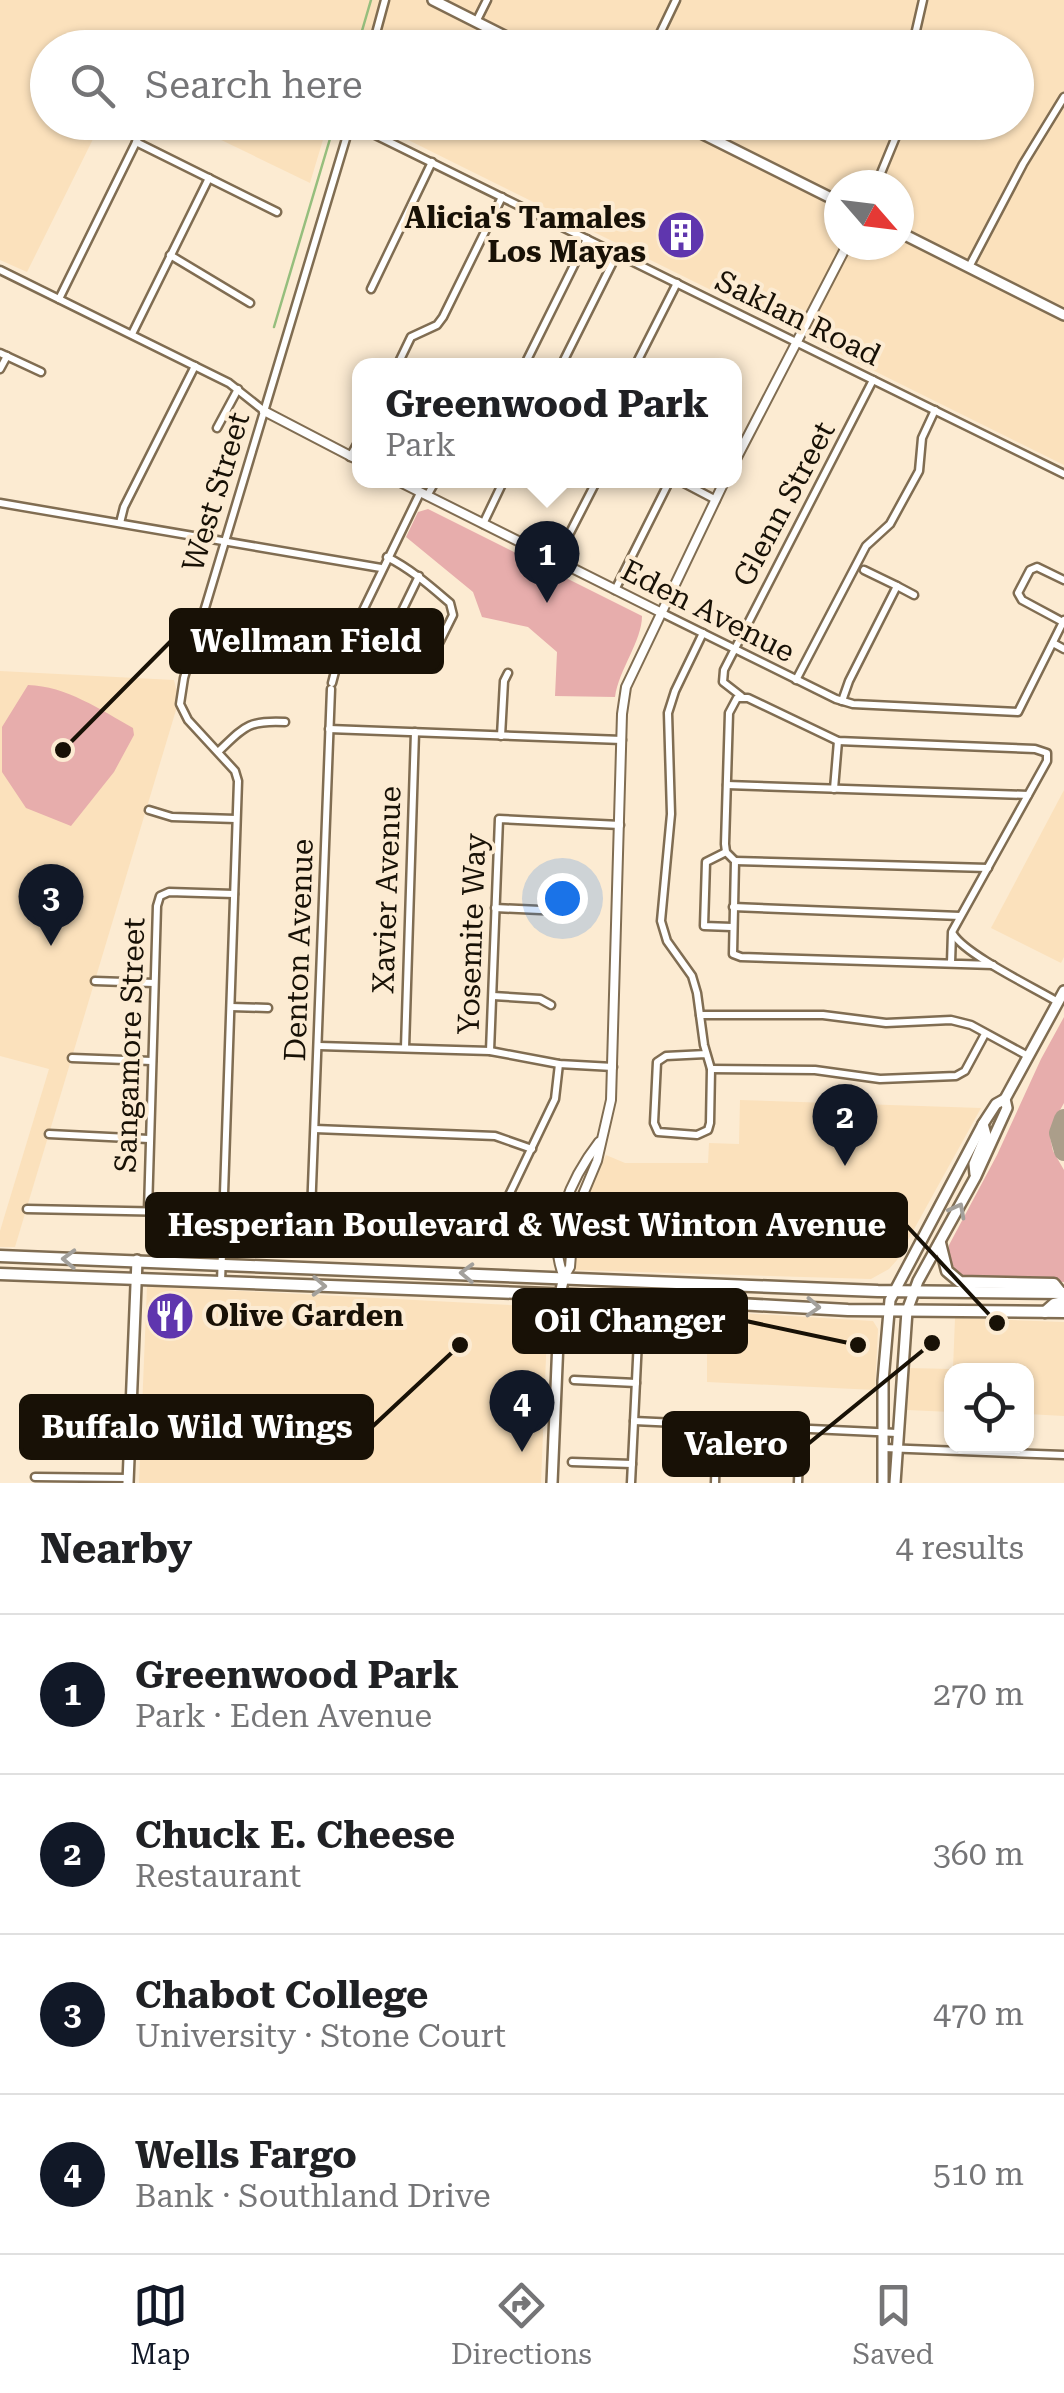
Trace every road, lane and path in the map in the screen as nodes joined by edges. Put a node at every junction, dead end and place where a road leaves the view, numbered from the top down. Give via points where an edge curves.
1 (385, 0) edge
2 (433, 0) edge
3 (487, 0) edge
4 (676, 0) edge
5 (924, 0) edge
6 (476, 22) junction
7 (377, 30) edge
8 (492, 30) edge
9 (662, 30) edge
10 (916, 30) edge
11 (1064, 96) edge
12 (346, 140) edge
13 (386, 140) edge
14 (715, 140) edge
15 (895, 140) edge
16 (136, 142) joint
17 (432, 162) junction
18 (882, 170) edge
19 (209, 178) junction
20 (824, 194) edge
21 (502, 198) junction
22 (277, 212) dead end
23 (587, 239) junction
24 (914, 240) edge
25 (617, 254) junction
26 (170, 255) junction
27 (839, 260) edge
28 (969, 268) junction
29 (0, 270) edge
30 (677, 283) junction
31 (371, 289) dead end
32 (59, 299) junction
33 (250, 303) dead end
34 (1064, 314) edge
35 (132, 334) junction
36 (795, 343) junction
37 (3, 354) edge
38 (401, 358) edge
39 (528, 358) edge
40 (565, 358) edge
41 (639, 358) edge
42 (195, 366) junction
43 (0, 369) edge
44 (40, 372) dead end
45 (873, 380) junction
46 (238, 389) junction
47 (935, 410) junction
48 (264, 411) junction
49 (218, 428) dead end
50 (742, 446) edge
51 (352, 453) edge
52 (350, 457) joint
53 (1064, 474) edge
54 (411, 488) edge
55 (429, 488) edge
56 (500, 488) edge
57 (593, 488) edge
58 (670, 488) edge
59 (691, 488) edge
60 (722, 488) edge
61 (423, 494) junction
62 (716, 500) junction
63 (0, 504) edge
64 (120, 523) junction
65 (483, 524) junction
66 (224, 540) junction
67 (387, 557) junction
68 (556, 560) junction
69 (382, 568) junction
70 (864, 570) dead end
71 (418, 576) junction
72 (1064, 580) edge
73 (897, 586) junction
74 (616, 590) junction
75 (914, 594) dead end
76 (660, 612) junction
77 (1064, 621) edge
78 (703, 633) junction
79 (1052, 644) junction
80 (734, 648) junction
81 (1064, 649) edge
82 (508, 673) dead end
83 (796, 680) junction
84 (742, 696) junction
85 (842, 701) junction
86 (285, 722) dead end
87 (328, 729) junction
88 (415, 732) junction
89 (501, 736) junction
90 (622, 740) junction
91 (838, 742) junction
92 (218, 751) junction
93 (727, 785) junction
94 (834, 789) junction
95 (1028, 795) junction
96 (149, 810) dead end
97 (236, 819) junction
98 (621, 826) junction
99 (726, 852) junction
100 (735, 860) junction
101 (988, 868) junction
102 (234, 894) junction
103 (496, 908) junction
104 (732, 908) junction
105 (562, 911) dead end
106 (962, 916) junction
107 (732, 927) junction
108 (952, 932) junction
109 (951, 963) junction
110 (993, 965) junction
111 (95, 981) dead end
112 (154, 983) junction
113 (1064, 990) edge
114 (493, 996) junction
115 (1058, 1002) junction
116 (551, 1005) dead end
117 (231, 1007) junction
118 (268, 1008) dead end
119 (700, 1014) junction
120 (985, 1034) junction
121 (319, 1046) junction
122 (404, 1048) junction
123 (490, 1052) junction
124 (706, 1054) junction
125 (1028, 1056) junction
126 (72, 1058) dead end
127 (152, 1061) junction
128 (559, 1064) junction
129 (613, 1067) junction
130 (711, 1069) junction
131 (1005, 1099) junction
132 (983, 1124) junction
133 (315, 1128) junction
134 (49, 1134) dead end
135 (149, 1139) junction
136 (532, 1149) junction
137 (976, 1176) junction
138 (27, 1208) dead end
139 (148, 1211) junction
140 (224, 1213) junction
141 (940, 1243) junction
142 (0, 1256) edge
143 (138, 1260) junction
144 (222, 1264) junction
145 (0, 1274) edge
146 (564, 1277) junction
147 (136, 1279) junction
148 (221, 1282) junction
149 (893, 1291) junction
150 (913, 1292) junction
151 (560, 1294) junction
152 (1063, 1296) edge
153 (640, 1298) junction
154 (888, 1310) junction
155 (906, 1310) junction
156 (1045, 1312) junction
157 (1064, 1312) edge
158 (574, 1380) dead end
159 (636, 1384) junction
160 (634, 1421) junction
161 (718, 1425) junction
162 (800, 1428) junction
163 (882, 1432) junction
164 (897, 1432) junction
165 (884, 1448) junction
166 (896, 1449) junction
167 (1064, 1455) edge
168 (572, 1462) dead end
169 (632, 1464) junction
170 (35, 1477) dead end
171 (128, 1481) edge
172 (552, 1483) edge
173 (631, 1483) edge
174 (715, 1483) edge
175 (798, 1483) edge
176 (883, 1483) edge
177 (895, 1483) edge

1 - 7 street
2 - 6 main road
3 - 6 street
4 - 9 street
5 - 10 street
6 - 8 main road
11 - 28 street
12 - 48 street, West Street
13 - 17 street, Saklan Road
14 - 20 main road
15 - 18 street
16 - 19 street
16 - 32 street
17 - 21 street, Saklan Road
17 - 31 street
19 - 22 street
19 - 26 street
21 - 23 street, Saklan Road
21 - 38 street via 444,317 411,337
23 - 25 street, Saklan Road
23 - 39 street
24 - 28 main road
25 - 30 street, Saklan Road
25 - 40 street
26 - 33 street
26 - 35 street
27 - 36 street
28 - 34 main road
29 - 32 street
30 - 36 street, Saklan Road
30 - 41 street
32 - 35 street
35 - 42 street
36 - 45 street, Saklan Road
36 - 50 street
37 - 43 street
37 - 44 street
42 - 46 street
42 - 64 street
45 - 47 street, Saklan Road
45 - 80 street, Glenn Street
46 - 48 street
46 - 49 street
47 - 53 street, Saklan Road
47 - 83 street via 922,438 919,471 890,524 866,546
48 - 52 street
48 - 66 street, West Street
51 - 52 street
54 - 61 street, Eden Avenue
55 - 61 street, Denton Avenue
56 - 65 street
57 - 68 street
58 - 74 street
59 - 62 street
60 - 62 street
61 - 65 street, Eden Avenue
61 - 67 street, Denton Avenue
62 - 76 street
63 - 64 street
64 - 66 street
65 - 68 street, Eden Avenue
66 - 69 street
66 - 92 street, West Street via 180,704
67 - 69 street, Denton Avenue
67 - 71 street
68 - 74 street, Eden Avenue
69 - 87 street, Denton Avenue via 337,664
70 - 73 street
71 - 71 street via 450,603 453,615 425,664 382,652
72 - 77 street via 1037,567 1018,593
73 - 75 street
73 - 85 street
74 - 76 street, Eden Avenue
76 - 78 street, Eden Avenue
76 - 90 street via 626,687
77 - 79 street
78 - 80 street, Eden Avenue
78 - 119 street via 668,713 671,814 661,922 692,976
79 - 81 street
79 - 85 street, Eden Avenue via 1018,712
80 - 83 street, Eden Avenue
80 - 84 street via 723,682
82 - 89 street
83 - 85 street, Eden Avenue
84 - 91 street
84 - 93 street via 729,713
86 - 92 street via 248,724
87 - 88 street
87 - 121 street, Denton Avenue
88 - 89 street
88 - 122 street, Xavier Avenue
89 - 90 street
90 - 98 street
91 - 94 street
91 - 95 street via 1044,750 1047,760
92 - 97 street, West Street via 238,781
93 - 94 street
93 - 99 street
94 - 95 street
95 - 101 street
96 - 97 street
97 - 102 street, West Street
98 - 103 street, Yosemite Way via 499,819
98 - 129 street
99 - 100 street
99 - 107 street via 706,862 704,926
100 - 101 street
100 - 104 street
101 - 106 street
102 - 112 street, Sangamore Street via 160,896
102 - 117 street, West Street
103 - 105 street
103 - 114 street, Yosemite Way
104 - 106 street
104 - 107 street
106 - 108 street
107 - 109 street via 732,951 741,957
108 - 109 street
108 - 110 street
109 - 110 street
110 - 115 street
111 - 112 street
112 - 127 street, Sangamore Street
113 - 115 main road
114 - 116 street
114 - 123 street, Yosemite Way
115 - 125 main road
117 - 118 street
117 - 140 street, West Street
119 - 120 street via 950,1020
119 - 124 street
120 - 125 street
120 - 130 street via 956,1076 880,1079 815,1070
121 - 122 street
121 - 133 street, Denton Avenue
122 - 123 street
123 - 128 street
124 - 130 street
124 - 130 street via 658,1062 658,1132 708,1130
125 - 131 main road
126 - 127 street
127 - 135 street, Sangamore Street
128 - 129 street
128 - 136 street via 555,1099
129 - 146 street via 598,1162 574,1216
131 - 132 main road
131 - 137 main road
132 - 137 main road
132 - 149 main road
133 - 136 street via 496,1136
133 - 136 street, Denton Avenue via 311,1213 498,1218
134 - 135 street
135 - 139 street, Sangamore Street
141 -> 137 main road
138 - 139 street
139 - 140 street
140 - 144 street, West Street
141 - 150 main road
141 - 152 main road via 947,1271 960,1282 1054,1284
143 -> 142 main road
143 - 144 main road
143 - 147 main road
146 -> 144 main road
144 - 148 street, West Street
145 - 147 main road
146 - 149 main road
146 - 151 main road
147 - 148 main road
147 - 171 main road
148 -> 151 main road
149 - 150 main road
149 - 154 main road
150 - 152 main road
150 - 155 main road
151 - 153 main road
151 - 172 main road
152 - 156 main road
153 -> 154 main road
153 - 159 street
154 - 155 main road
154 - 163 main road
155 - 156 main road
155 - 164 main road
156 - 157 main road
158 - 159 street
159 - 160 street
160 - 161 street
160 - 169 street
161 - 162 street
161 - 174 street
162 - 163 street
162 - 175 street
163 - 164 street
163 - 165 main road
164 - 166 main road
165 - 166 street
165 - 176 main road
166 - 167 street
166 - 177 main road
168 - 169 street
169 - 173 street
170 - 171 street

